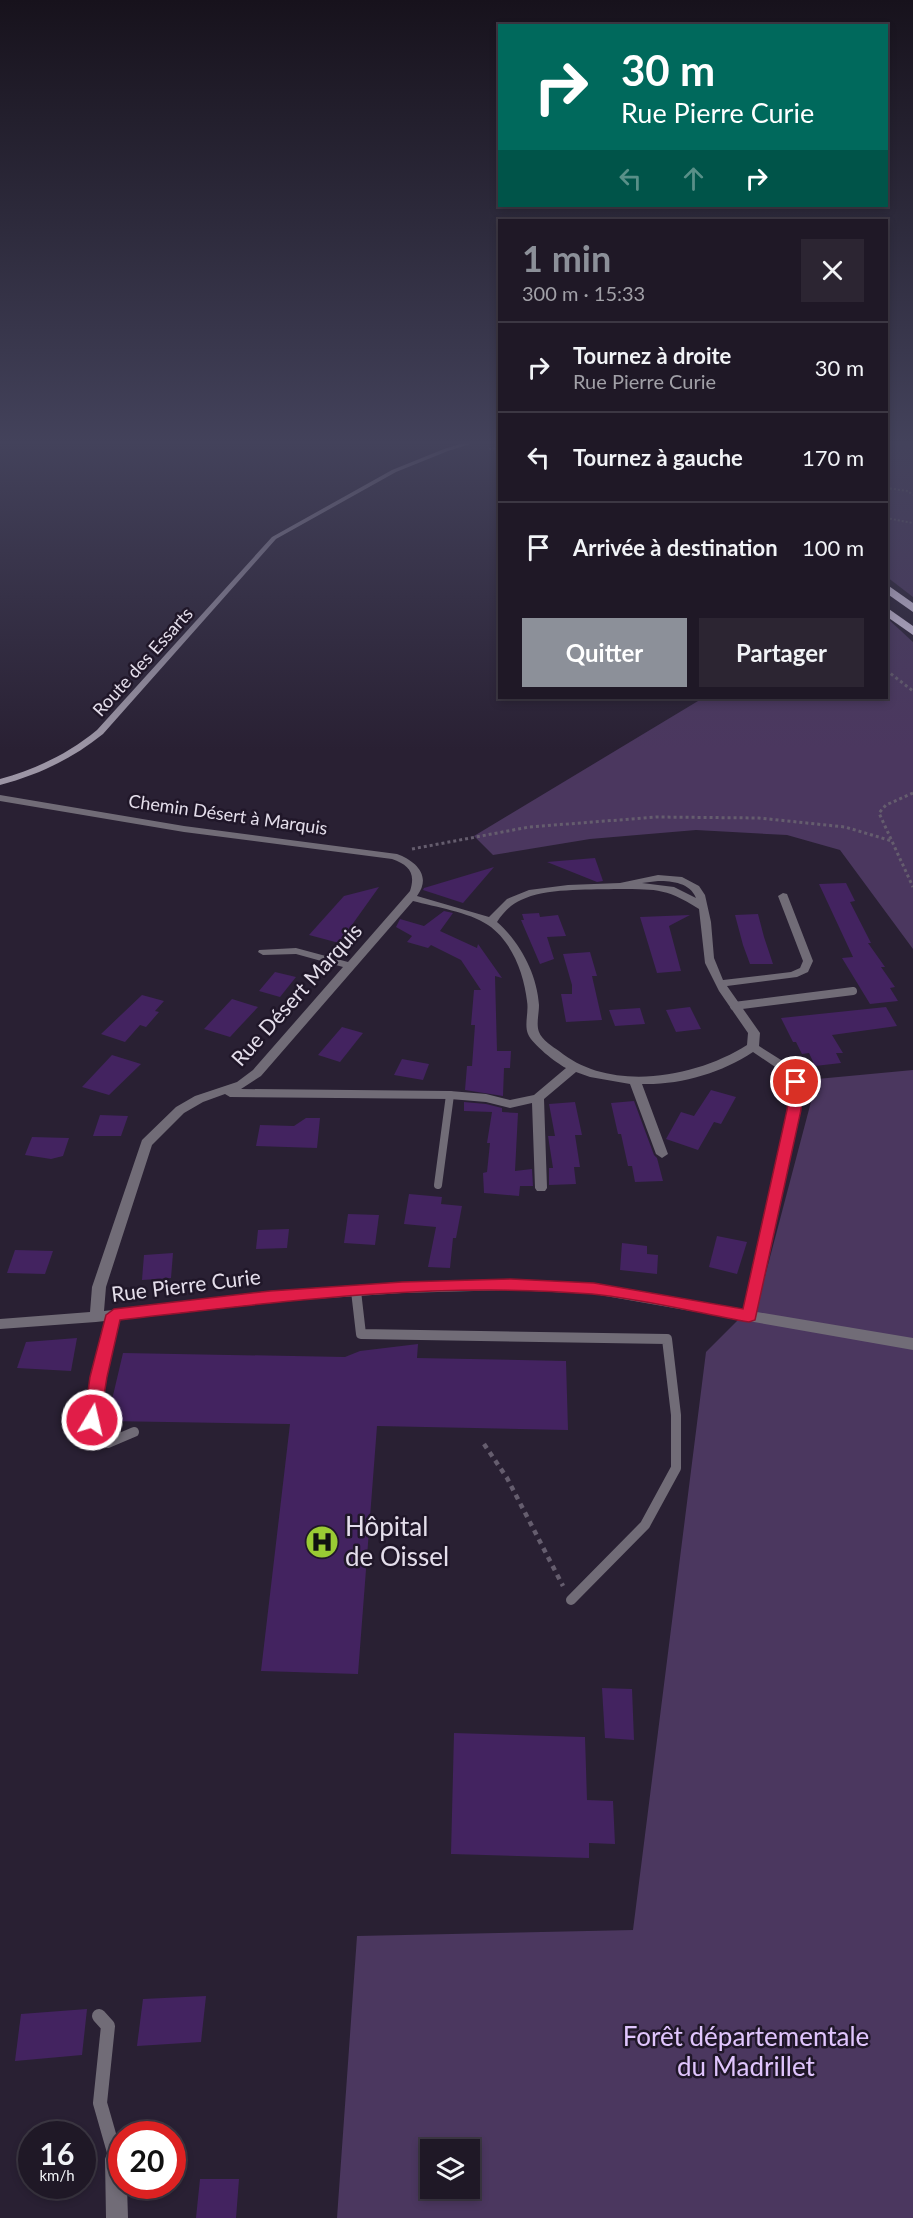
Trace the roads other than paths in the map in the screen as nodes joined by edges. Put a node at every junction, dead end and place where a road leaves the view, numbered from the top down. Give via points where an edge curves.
1 (270, 543) edge
2 (888, 589) edge
3 (913, 609) edge
4 (888, 612) edge
5 (913, 632) edge
6 (0, 782) edge
7 (0, 798) edge
8 (783, 896) dead end
9 (410, 897) junction
10 (491, 922) junction
11 (263, 952) dead end
12 (350, 966) junction
13 (720, 984) junction
14 (853, 992) dead end
15 (734, 1006) junction
16 (753, 1047) junction
17 (574, 1068) junction
18 (635, 1080) junction
19 (223, 1092) junction
20 (450, 1095) junction
21 (538, 1098) junction
22 (662, 1154) dead end
23 (438, 1185) dead end
24 (541, 1188) dead end
25 (356, 1291) junction
26 (114, 1315) junction
27 (749, 1316) junction
28 (96, 1317) junction
29 (0, 1324) edge
30 (913, 1344) edge
31 (134, 1432) dead end
32 (571, 1600) road end
33 (99, 2016) dead end
34 (108, 2131) edge
35 (117, 2199) edge
36 (117, 2218) edge

1 - 6 main road, Route des Essarts via 100,732 47,768
2 - 3 highway
4 - 5 highway
7 - 9 street, Chemin Désert à Marquis via 184,829 394,856 409,861 418,871 419,880
8 - 13 street via 808,961 804,970 793,975
9 - 10 street
9 - 12 street, Rue Désert Marquis
10 - 13 street via 519,896 620,886 665,888 702,907 709,961
10 - 17 street via 512,944 528,975 534,1034 554,1056
11 - 12 street via 296,951
12 - 19 street, Rue Désert Marquis via 257,1073
13 - 15 street
14 - 15 lane
15 - 16 street via 754,1033
16 - 18 street via 741,1057 711,1070
16 - 27 street via 785,1068 796,1082 794,1110
17 - 18 street via 624,1081
17 - 21 street
18 - 22 street
19 - 20 street
19 - 28 street, Rue Désert Marquis via 180,1110 146,1143 99,1287
20 - 21 street via 510,1104
20 - 23 lane
21 - 24 street
25 - 26 street, Rue Pierre Curie
25 - 27 street, Rue Pierre Curie via 511,1285 594,1289
25 - 32 lane via 361,1334 667,1339 676,1414 676,1468 645,1525
26 - 28 street, Rue Pierre Curie
26 - 31 lane via 92,1420 108,1443
27 - 30 street, Rue Pierre Curie
28 - 29 street, Rue Pierre Curie
33 - 34 lane via 108,2026 100,2103
35 - 36 street

